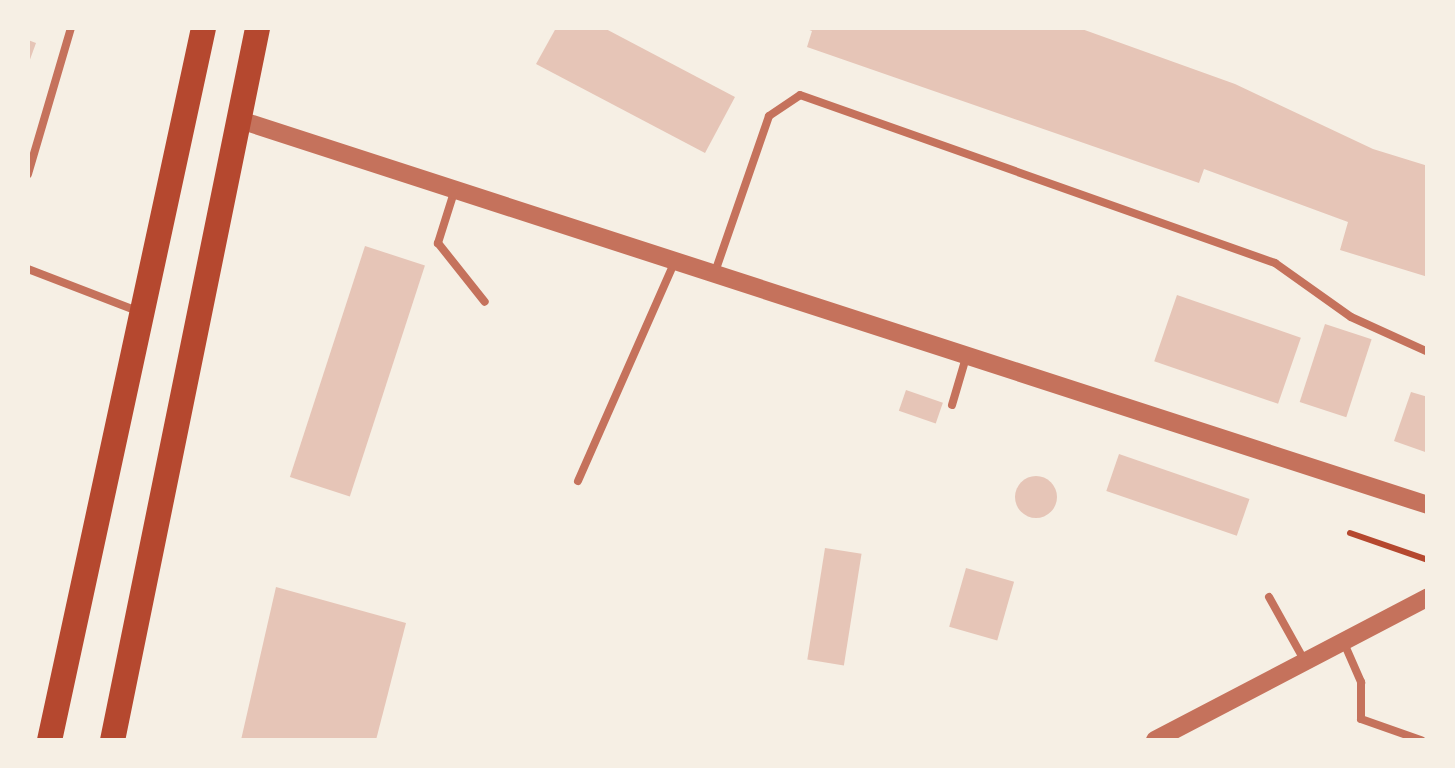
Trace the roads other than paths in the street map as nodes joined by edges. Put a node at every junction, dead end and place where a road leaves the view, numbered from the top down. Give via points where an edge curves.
1 (71, 28) edge
2 (203, 28) edge
3 (257, 28) edge
4 (237, 119) junction
5 (28, 174) edge
6 (455, 189) junction
7 (676, 259) junction
8 (28, 269) edge
9 (715, 272) junction
10 (486, 302) dead end
11 (144, 313) junction
12 (1428, 352) edge
13 (967, 354) junction
14 (952, 405) dead end
15 (578, 481) dead end
16 (1428, 505) edge
17 (1268, 597) dead end
18 (1428, 597) edge
19 (1344, 643) junction
20 (1306, 664) junction
21 (49, 740) edge
22 (112, 740) edge
23 (1155, 740) edge
24 (1422, 740) edge

1 - 5 lane
2 - 11 main road
3 - 4 main road
4 - 6 street
4 - 22 main road
6 - 7 street
6 - 10 lane via 438,243
7 - 9 street
7 - 15 lane
8 - 11 lane
9 - 12 lane via 769,116 800,94 1275,263 1350,317
9 - 13 street
11 - 21 main road
13 - 14 lane
13 - 16 street
17 - 20 lane
18 - 19 street
19 - 20 street
19 - 24 lane via 1362,682 1361,718
20 - 23 street

